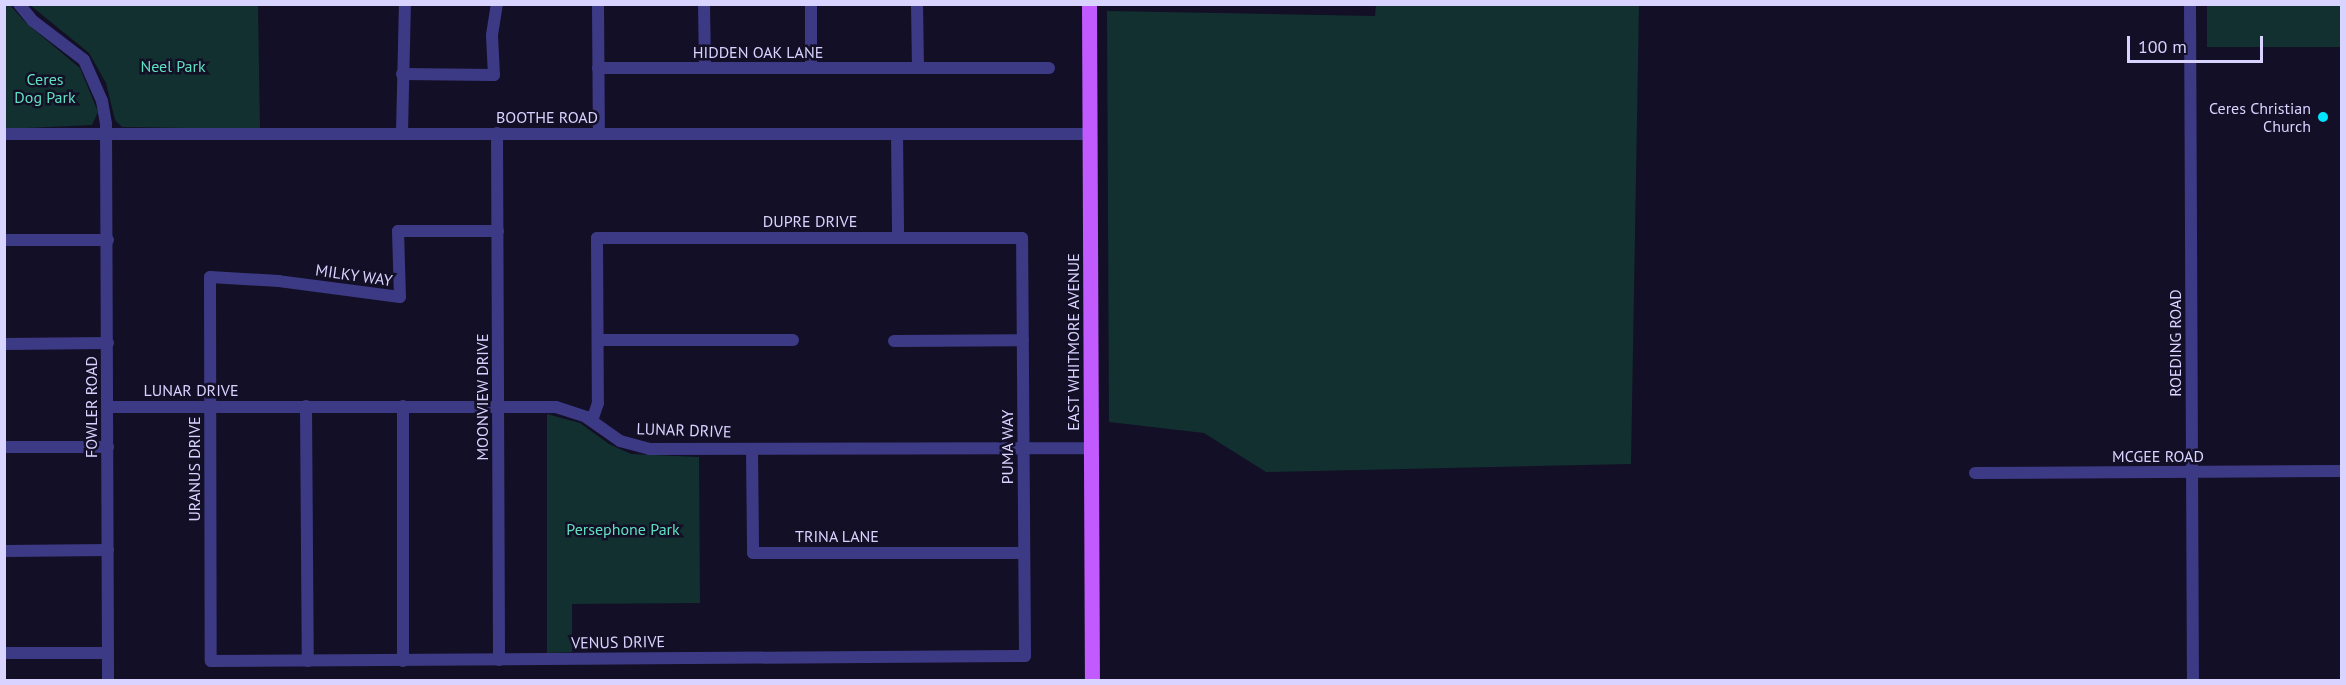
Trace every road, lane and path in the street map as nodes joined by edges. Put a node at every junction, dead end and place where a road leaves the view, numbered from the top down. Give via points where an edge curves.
1 (19, 4) edge
2 (405, 4) edge
3 (497, 4) edge
4 (598, 4) edge
5 (704, 4) edge
6 (811, 4) edge
7 (917, 4) edge
8 (1089, 4) edge
9 (2190, 4) edge
10 (598, 68) junction
11 (705, 68) junction
12 (811, 68) junction
13 (918, 68) junction
14 (1049, 68) dead end
15 (402, 74) junction
16 (4, 134) edge
17 (107, 134) junction
18 (402, 134) junction
19 (497, 134) junction
20 (599, 134) junction
21 (897, 134) junction
22 (1090, 134) junction
23 (498, 231) junction
24 (898, 238) junction
25 (1022, 238) joint
26 (4, 240) edge
27 (108, 240) junction
28 (210, 277) joint
29 (598, 340) junction
30 (793, 340) dead end
31 (1023, 340) junction
32 (894, 341) dead end
33 (108, 343) junction
34 (4, 344) edge
35 (211, 406) junction
36 (306, 406) junction
37 (403, 406) junction
38 (499, 406) junction
39 (108, 407) junction
40 (592, 420) junction
41 (4, 447) edge
42 (108, 447) junction
43 (1024, 448) junction
44 (1090, 448) junction
45 (752, 449) junction
46 (2342, 471) edge
47 (2192, 472) junction
48 (1975, 473) dead end
49 (4, 550) edge
50 (108, 550) junction
51 (1024, 553) junction
52 (4, 653) edge
53 (108, 653) junction
54 (1025, 656) joint
55 (499, 660) junction
56 (211, 661) joint
57 (308, 661) junction
58 (403, 661) junction
59 (108, 681) edge
60 (1092, 681) edge
61 (2193, 681) edge

1 - 17 street, FOWLER ROAD via 33,21 84,60 102,101
2 - 15 street
3 - 15 street via 492,35 494,75
4 - 10 street
5 - 11 street
6 - 12 street
7 - 13 street
8 - 22 main road, EAST WHITMORE AVENUE
9 - 47 street, ROEDING ROAD
10 - 11 street, HIDDEN OAK LANE
10 - 20 street
11 - 12 street, HIDDEN OAK LANE
12 - 13 street, HIDDEN OAK LANE
13 - 14 street, HIDDEN OAK LANE
15 - 18 street
16 - 17 street, BOOTHE ROAD
17 - 18 street, BOOTHE ROAD
17 - 27 street, FOWLER ROAD
18 - 19 street, BOOTHE ROAD
19 - 20 street, BOOTHE ROAD
19 - 23 street, MOONVIEW DRIVE
20 - 21 street, BOOTHE ROAD
21 - 22 street, BOOTHE ROAD
21 - 24 street
22 - 44 main road, EAST WHITMORE AVENUE
23 - 28 street, MILKY WAY via 398,231 400,297 279,281
23 - 38 street, MOONVIEW DRIVE
24 - 25 street, DUPRE DRIVE
24 - 29 street, DUPRE DRIVE via 597,238
25 - 31 street, PUMA WAY
26 - 27 street
27 - 33 street, FOWLER ROAD
28 - 35 street, URANUS DRIVE
29 - 30 street
29 - 40 street via 598,405
31 - 32 street
31 - 43 street, PUMA WAY
33 - 34 street
33 - 39 street, FOWLER ROAD
35 - 36 street, LUNAR DRIVE
35 - 39 street, LUNAR DRIVE
35 - 56 street, URANUS DRIVE
36 - 37 street, LUNAR DRIVE
36 - 57 street
37 - 38 street, LUNAR DRIVE
37 - 58 street
38 - 40 street, LUNAR DRIVE via 562,408
38 - 55 street, MOONVIEW DRIVE
39 - 42 street, FOWLER ROAD
40 - 45 street, LUNAR DRIVE via 616,439 641,448
41 - 42 street
42 - 50 street, FOWLER ROAD
43 - 44 street, LUNAR DRIVE
43 - 45 street, LUNAR DRIVE
43 - 51 street, PUMA WAY
44 - 60 main road, EAST WHITMORE AVENUE
45 - 51 street, TRINA LANE via 753,553
46 - 47 street, MCGEE ROAD
47 - 48 street, MCGEE ROAD
47 - 61 street, ROEDING ROAD
49 - 50 street
50 - 53 street, FOWLER ROAD
51 - 54 street, PUMA WAY
52 - 53 street
53 - 59 street, FOWLER ROAD
54 - 55 street, VENUS DRIVE
55 - 58 street, VENUS DRIVE
56 - 57 street, VENUS DRIVE
57 - 58 street, VENUS DRIVE

